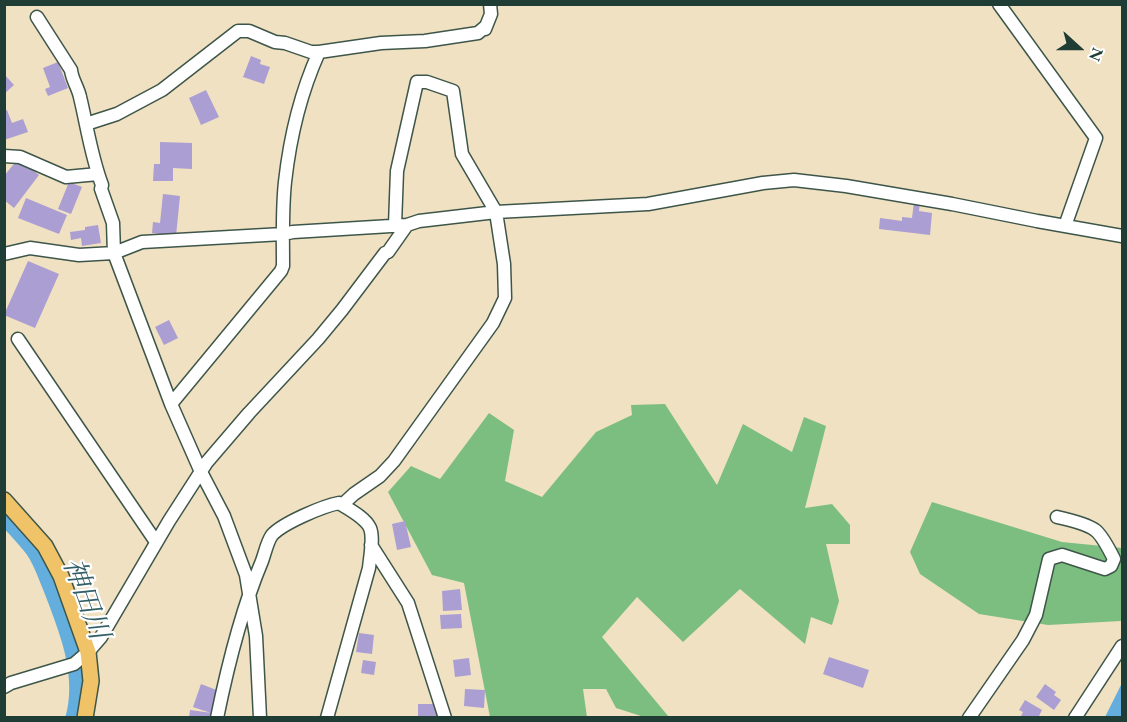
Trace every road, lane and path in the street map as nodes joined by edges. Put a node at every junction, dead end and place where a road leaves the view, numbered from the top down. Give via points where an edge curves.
1 (490, 4) edge
2 (999, 4) edge
3 (37, 16) dead end
4 (319, 52) junction
5 (86, 124) junction
6 (4, 156) edge
7 (98, 174) junction
8 (496, 212) junction
9 (401, 225) junction
10 (1065, 226) junction
11 (283, 234) junction
12 (1122, 236) edge
13 (114, 253) junction
14 (4, 254) edge
15 (18, 339) dead end
16 (171, 404) junction
17 (201, 472) junction
18 (4, 500) edge
19 (342, 505) junction
20 (1057, 517) dead end
21 (156, 542) junction
22 (371, 545) junction
23 (249, 591) junction
24 (1122, 646) edge
25 (88, 652) junction
26 (4, 687) edge
27 (85, 717) edge
28 (218, 717) edge
29 (260, 717) edge
30 (327, 717) edge
31 (445, 717) edge
32 (969, 717) edge
33 (1075, 717) edge

1 - 4 street via 485,29 478,33
2 - 10 street via 1096,138
3 - 5 street via 71,70
4 - 5 street via 238,31 162,90 117,114
4 - 11 street via 297,113 285,183
5 - 7 street
6 - 7 street via 20,157 66,177
7 - 13 street via 113,223
8 - 9 street
8 - 9 street via 462,154 453,91 417,82 397,171
8 - 10 street via 648,204 794,180
8 - 19 street via 505,298 494,323 394,460
9 - 11 street
9 - 17 street via 388,252 342,310
10 - 12 street
11 - 13 street via 142,242
11 - 16 street via 281,271
13 - 14 street via 78,255 30,248
13 - 16 street
15 - 21 street
16 - 17 street
17 - 21 street
17 - 23 street via 224,516
18 - 25 main road via 45,546 61,576
19 - 22 street via 370,528
19 - 23 street via 329,505 289,523 272,536
20 - 32 street via 1096,530 1114,559 1111,566 1105,569 1062,555 1049,559 1035,615 1023,640
21 - 25 street via 101,637
22 - 30 street via 369,568
22 - 31 street via 408,603
23 - 28 street
23 - 29 street via 256,636
24 - 33 street
25 - 26 street via 74,664
25 - 27 main road via 91,681

